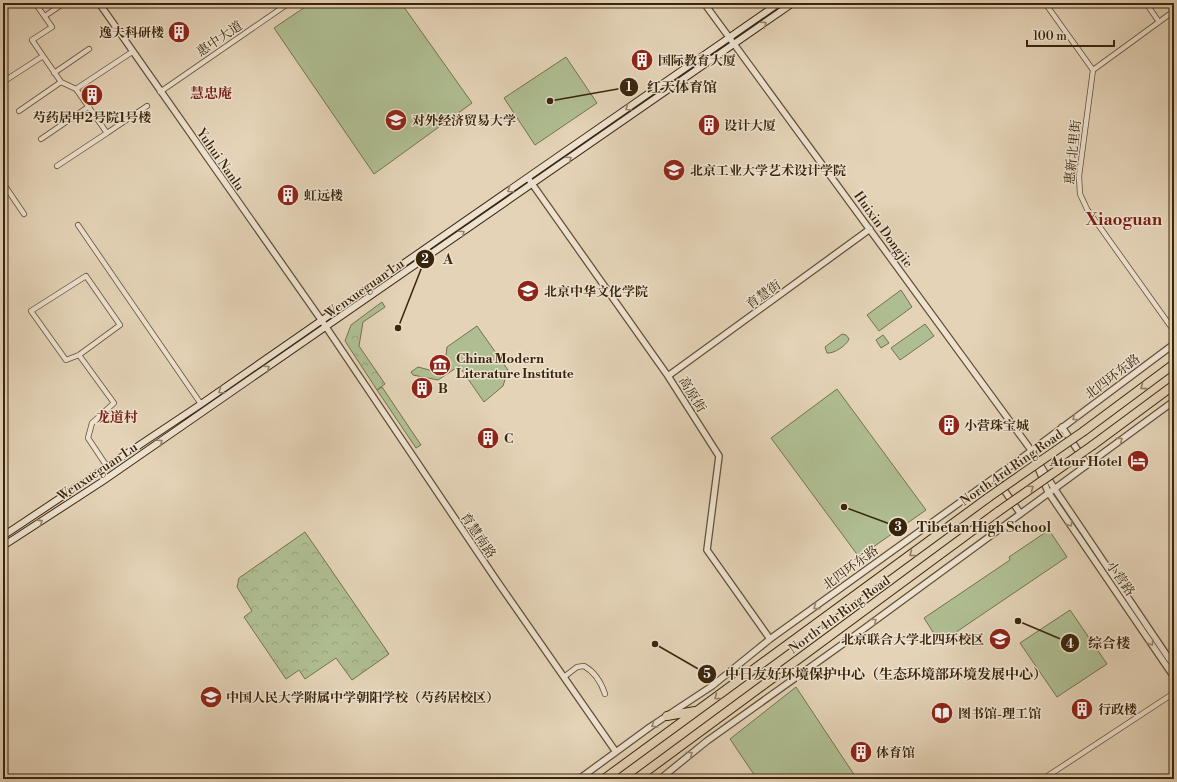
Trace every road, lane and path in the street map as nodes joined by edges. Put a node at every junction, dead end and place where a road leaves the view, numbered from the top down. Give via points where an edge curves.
1 (36, 3) edge
2 (64, 3) edge
3 (99, 3) edge
4 (289, 3) edge
5 (704, 3) edge
6 (779, 3) edge
7 (793, 3) edge
8 (1045, 3) edge
9 (1146, 3) edge
10 (1174, 11) edge
11 (44, 16) junction
12 (1159, 22) junction
13 (730, 37) junction
14 (735, 44) junction
15 (90, 49) dead end
16 (132, 52) junction
17 (43, 56) junction
18 (1093, 70) junction
19 (54, 73) junction
20 (3, 82) edge
21 (61, 82) junction
22 (76, 89) junction
23 (160, 92) junction
24 (147, 106) dead end
25 (88, 107) junction
26 (19, 111) dead end
27 (107, 133) junction
28 (41, 139) dead end
29 (57, 166) dead end
30 (528, 178) junction
31 (3, 183) edge
32 (532, 184) junction
33 (24, 214) dead end
34 (78, 225) dead end
35 (870, 229) junction
36 (322, 321) junction
37 (326, 327) junction
38 (1174, 331) edge
39 (1174, 344) edge
40 (79, 355) junction
41 (1174, 364) edge
42 (668, 376) junction
43 (1174, 385) edge
44 (1174, 401) edge
45 (201, 404) junction
46 (1062, 427) junction
47 (1084, 431) joint
48 (1031, 450) junction
49 (1087, 464) junction
50 (108, 468) junction
51 (994, 477) junction
52 (1054, 488) junction
53 (1048, 492) junction
54 (1020, 513) junction
55 (3, 536) edge
56 (3, 546) edge
57 (770, 640) junction
58 (1174, 667) edge
59 (564, 677) junction
60 (1174, 677) edge
61 (1174, 693) edge
62 (604, 694) dead end
63 (698, 711) junction
64 (667, 716) junction
65 (616, 752) junction
66 (579, 779) edge
67 (604, 779) edge
68 (636, 779) edge
69 (660, 779) edge
70 (1043, 779) edge

1 - 11 street
2 - 11 street
3 - 16 street, Yuhui Nanlu
4 - 23 street, 惠中大道
5 - 13 street, Huixin Dongjie
6 - 13 main road, Wenxueguan Lu
14 -> 7 main road, Wenxueguan Lu
8 - 18 street
9 - 12 street
10 - 12 street
11 - 17 street via 52,27 32,40
12 - 18 street
13 - 14 street, Huixin Dongjie
13 -> 30 main road, Wenxueguan Lu
32 -> 14 main road, Wenxueguan Lu
14 - 35 street, Huixin Dongjie
15 - 19 street
16 - 22 street
16 - 23 street, Yuhui Nanlu
17 - 19 street
17 - 20 street
18 - 38 street, 惠新北里街 via 1079,176 1080,194 1087,209
19 - 21 street
21 - 22 street
21 - 26 street
22 - 25 street
23 - 36 street, Yuhui Nanlu
24 - 27 street
25 - 27 street
25 - 28 street
27 - 29 street
30 - 32 street, 高原街
30 -> 36 main road, Wenxueguan Lu
31 - 33 street
37 -> 32 main road, Wenxueguan Lu
32 - 42 street, 高原街
34 - 45 street
35 - 42 street, 育慧街
35 - 48 street, Huixin Dongjie
36 - 37 street, Yuhui Nanlu
36 -> 45 main road, Wenxueguan Lu
56 -> 37 main road, Wenxueguan Lu via 104,481
37 - 59 street, 育慧南路
39 -> 46 street, 北四环东路
40 - 40 street via 120,325 86,276 31,311 66,360
40 - 50 street via 114,403 92,423 88,438
41 -> 47 highway, 北四环东路
42 - 57 street, 高原街 via 719,456 707,550
68 -> 43 highway, North 4th Ring Road, bridge
49 -> 44 street
45 - 50 main road, Wenxueguan Lu
46 - 48 street, 北四环东路
46 - 49 street
47 -> 63 highway, North 4rd Ring Road, bridge
48 - 51 street, 北四环东路
48 - 52 street, 小营路
48 - 53 street, 小营路
49 - 52 street
50 - 55 main road, Wenxueguan Lu
51 - 54 street
51 -> 57 street, 北四环东路
52 - 53 street
52 - 58 street, 小营路
53 - 54 street
53 -> 60 street, 小营路
69 -> 54 street via 707,741
57 - 64 street, 北四环东路 via 712,686
58 - 60 street
59 - 62 street via 577,667 584,666 600,681
59 - 65 street, 育慧南路
61 - 70 street
63 - 64 highway
63 - 67 highway, North 4rd Ring Road
64 -> 65 street, 北四环东路
65 - 66 street, 北四环东路

